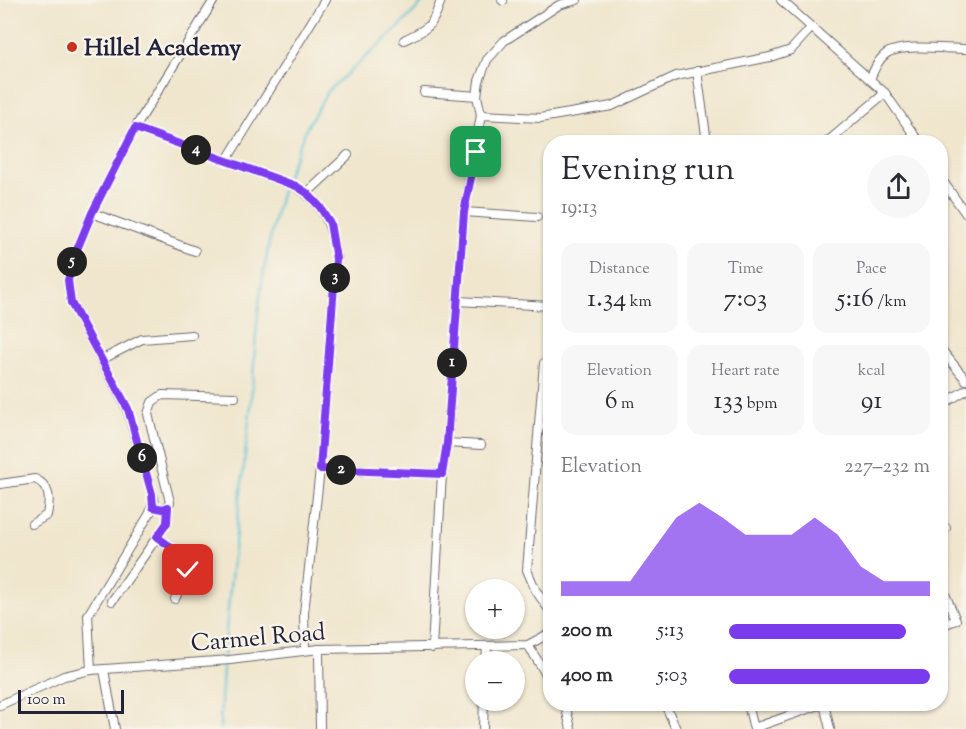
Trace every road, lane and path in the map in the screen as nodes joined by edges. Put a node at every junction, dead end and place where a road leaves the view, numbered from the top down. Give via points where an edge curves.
1 (214, 0) edge
2 (325, 0) edge
3 (441, 0) edge
4 (577, 0) edge
5 (781, 0) edge
6 (811, 28) junction
7 (404, 40) dead end
8 (966, 49) edge
9 (697, 70) junction
10 (870, 79) junction
11 (424, 92) dead end
12 (885, 93) junction
13 (477, 96) junction
14 (481, 115) junction
15 (135, 128) junction
16 (706, 135) edge
17 (834, 135) edge
18 (914, 135) edge
19 (348, 155) dead end
20 (226, 160) junction
21 (948, 188) edge
22 (307, 193) junction
23 (464, 212) junction
24 (92, 213) junction
25 (966, 214) edge
26 (537, 217) dead end
27 (195, 251) dead end
28 (457, 301) junction
29 (543, 306) edge
30 (192, 335) dead end
31 (948, 358) edge
32 (101, 360) junction
33 (543, 376) edge
34 (966, 380) edge
35 (966, 390) edge
36 (235, 397) dead end
37 (948, 401) edge
38 (539, 426) junction
39 (543, 426) edge
40 (447, 443) junction
41 (481, 444) dead end
42 (320, 469) junction
43 (442, 474) junction
44 (0, 484) edge
45 (153, 507) junction
46 (168, 507) junction
47 (32, 524) dead end
48 (157, 537) junction
49 (175, 599) dead end
50 (112, 601) dead end
51 (543, 601) edge
52 (948, 601) edge
53 (948, 624) edge
54 (543, 637) edge
55 (528, 645) junction
56 (487, 647) junction
57 (432, 648) junction
58 (319, 649) junction
59 (305, 650) junction
60 (487, 651) edge
61 (91, 670) junction
62 (104, 670) junction
63 (543, 670) edge
64 (0, 705) edge
65 (484, 711) edge
66 (567, 711) edge
67 (668, 711) edge
68 (750, 711) edge
69 (803, 711) edge
70 (825, 711) edge
71 (754, 728) edge
72 (115, 729) edge
73 (320, 729) edge
74 (483, 729) edge
75 (571, 729) edge
76 (676, 729) edge
77 (830, 729) edge

1 - 15 street
2 - 20 street
3 - 7 street via 428,28
4 - 13 street via 552,9 504,41 487,60
5 - 6 street
6 - 9 street via 791,50
6 - 10 street
8 - 10 street via 912,48 888,52
9 - 14 street via 612,106 540,118
9 - 16 street
10 - 12 street
11 - 13 street
12 - 17 street
12 - 18 street
13 - 14 street
14 - 23 street
15 - 20 street
15 - 24 street
19 - 22 street
20 - 22 street
21 - 25 street
22 - 42 street via 330,223 336,259
23 - 26 street
23 - 28 street
24 - 27 street
24 - 32 street via 70,266 68,292
28 - 29 street
28 - 40 street
30 - 32 street via 142,339
31 - 34 street
32 - 45 street via 128,409
33 - 38 street
35 - 37 street
36 - 46 street via 162,395 152,402 148,414 170,502
38 - 39 street
38 - 51 street via 527,570
40 - 41 street
40 - 43 street
42 - 43 street
42 - 59 street via 304,613
43 - 57 street
44 - 47 street via 35,479 44,485 50,500 47,515
45 - 46 street
45 - 61 street via 88,615
46 - 48 street via 167,523
48 - 49 street via 188,562
48 - 50 street
52 - 53 street via 956,620
54 - 55 street
55 - 56 street, Carmel Road
55 - 63 street
56 - 57 street, Carmel Road
56 - 60 street
57 - 58 street, Carmel Road
58 - 59 street, Carmel Road
58 - 73 street
59 - 62 street, Carmel Road
61 - 62 street, Carmel Road
61 - 64 street, Carmel Road via 64,676
62 - 72 street
65 - 74 street
66 - 75 street
67 - 76 street
68 - 71 street
69 - 71 street
70 - 77 street

